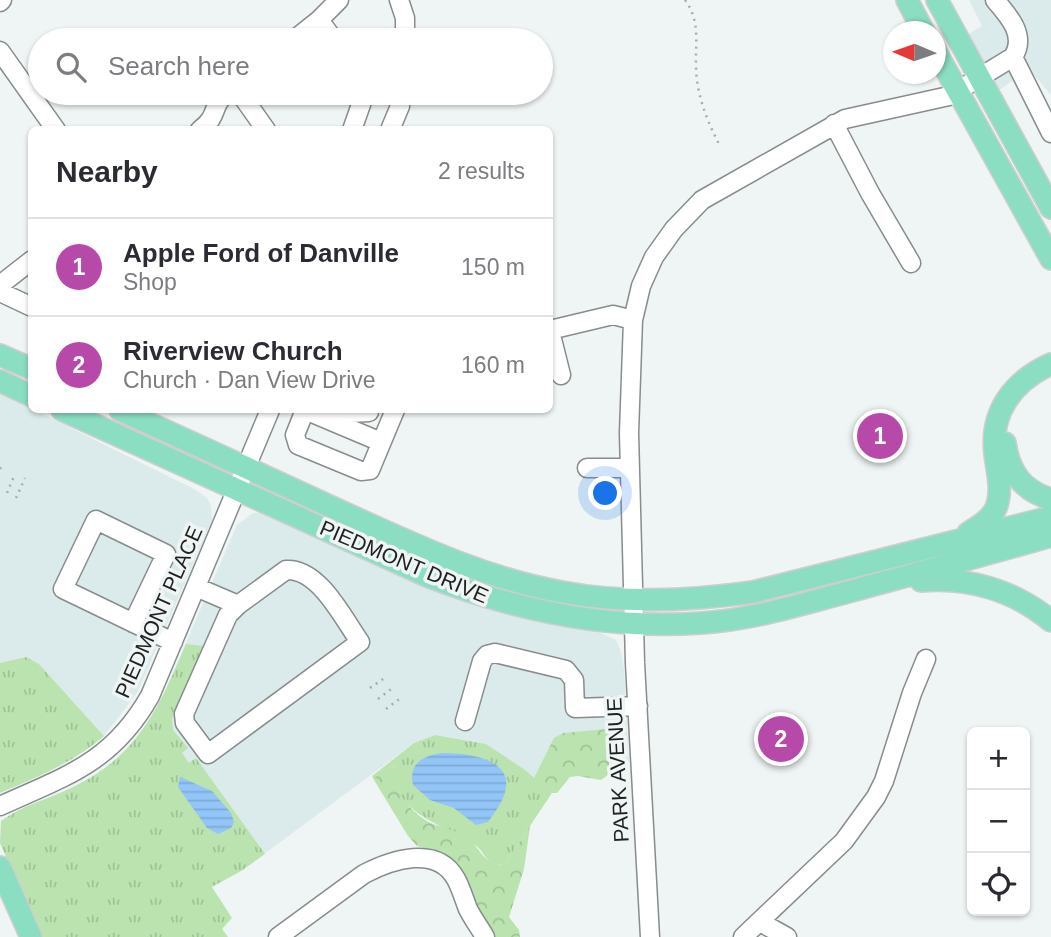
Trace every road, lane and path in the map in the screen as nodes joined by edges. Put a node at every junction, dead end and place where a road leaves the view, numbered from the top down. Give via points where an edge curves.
1 (339, 0) edge
2 (399, 0) edge
3 (685, 0) edge
4 (907, 0) edge
5 (937, 0) edge
6 (995, 0) edge
7 (319, 20) junction
8 (918, 21) edge
9 (309, 28) edge
10 (325, 28) edge
11 (405, 28) edge
12 (0, 51) edge
13 (1013, 57) junction
14 (946, 70) edge
15 (980, 79) junction
16 (28, 90) edge
17 (958, 92) junction
18 (38, 105) edge
19 (216, 105) edge
20 (248, 105) edge
21 (361, 105) edge
22 (400, 105) edge
23 (834, 124) junction
24 (53, 126) edge
25 (211, 126) edge
26 (263, 126) edge
27 (353, 126) edge
28 (392, 126) edge
29 (1051, 133) edge
30 (720, 146) dead end
31 (1051, 208) edge
32 (1051, 259) edge
33 (28, 263) edge
34 (911, 263) dead end
35 (0, 285) edge
36 (0, 292) edge
37 (28, 305) edge
38 (633, 320) junction
39 (553, 330) edge
40 (553, 343) edge
41 (0, 355) edge
42 (28, 367) edge
43 (1051, 368) edge
44 (561, 375) dead end
45 (0, 381) edge
46 (28, 394) edge
47 (69, 413) edge
48 (127, 413) edge
49 (269, 413) edge
50 (304, 413) edge
51 (329, 413) edge
52 (350, 413) edge
53 (370, 413) edge
54 (386, 431) edge
55 (245, 467) junction
56 (587, 468) dead end
57 (630, 468) junction
58 (15, 474) dead end
59 (25, 478) dead end
60 (237, 490) junction
61 (7, 494) dead end
62 (16, 498) dead end
63 (1051, 499) edge
64 (1051, 517) edge
65 (1051, 536) edge
66 (886, 559) junction
67 (887, 582) junction
68 (196, 587) junction
69 (634, 600) junction
70 (238, 605) junction
71 (1051, 621) edge
72 (133, 623) junction
73 (634, 623) junction
74 (173, 642) junction
75 (926, 659) dead end
76 (386, 677) dead end
77 (394, 687) dead end
78 (370, 688) dead end
79 (401, 697) dead end
80 (378, 699) dead end
81 (638, 706) junction
82 (386, 709) dead end
83 (465, 721) dead end
84 (0, 806) edge
85 (0, 867) edge
86 (760, 922) junction
87 (31, 937) edge
88 (278, 937) edge
89 (485, 937) edge
90 (650, 937) edge
91 (743, 937) edge
92 (787, 937) edge

1 - 7 street
2 - 11 street
3 - 30 path via 697,31 698,90
4 - 8 main road
5 - 15 main road
6 - 13 street via 1015,26 1019,41
7 - 9 street
7 - 10 street
12 - 16 street
13 - 15 street, PARK AVENUE
13 - 29 street
14 - 17 main road
15 - 17 street, PARK AVENUE
15 - 31 main road
17 - 23 street, PARK AVENUE
17 - 32 main road
18 - 24 street
19 - 25 street
20 - 26 street
21 - 27 street
22 - 28 street
23 - 34 street
23 - 38 street, PARK AVENUE via 702,200 654,257
33 - 35 street
36 - 37 street
38 - 39 street via 613,315
38 - 57 street, PARK AVENUE
40 - 44 street
41 - 42 main road
43 - 63 main road via 1016,405 1008,420 1005,444 1019,481
43 - 66 main road via 1018,385 1002,407 995,434 999,500 989,518 964,535
45 - 46 main road
47 - 60 main road, PIEDMONT DRIVE
48 - 55 main road, PIEDMONT DRIVE
49 - 55 street, PIEDMONT PLACE
50 - 54 street via 295,435 298,445 361,471 370,470
51 - 52 street
51 - 54 street via 332,429
53 - 54 street
55 - 60 street, PIEDMONT PLACE
55 - 69 main road, PIEDMONT DRIVE via 486,573 565,593
56 - 57 street
57 - 69 street, PARK AVENUE
58 - 61 path
59 - 62 path
60 - 68 street, PIEDMONT PLACE
60 - 73 main road, PIEDMONT DRIVE via 475,595 556,615
64 - 66 main road, PIEDMONT DRIVE
65 - 67 main road, PIEDMONT DRIVE
66 - 69 main road, PIEDMONT DRIVE via 753,592
67 - 71 main road via 980,584 1023,601
67 - 73 main road, PIEDMONT DRIVE via 769,613 703,623
68 - 70 street
68 - 74 street, PIEDMONT PLACE
69 - 73 street, PARK AVENUE
70 - 70 street via 225,620 184,714 185,723 208,754 360,642 315,580 296,571 282,572
72 - 72 street via 166,554 96,520 63,589
72 - 74 street
73 - 81 street, PARK AVENUE
74 - 84 street, PIEDMONT PLACE via 138,716 113,746 76,772
75 - 86 street via 876,797 844,841
76 - 78 path
77 - 80 path
79 - 82 path
81 - 83 street via 575,708 574,680 566,670 495,653 482,661
81 - 90 street, PARK AVENUE
85 - 87 main road
86 - 91 street
86 - 92 street
88 - 89 street via 364,874 416,858 440,861 449,869

